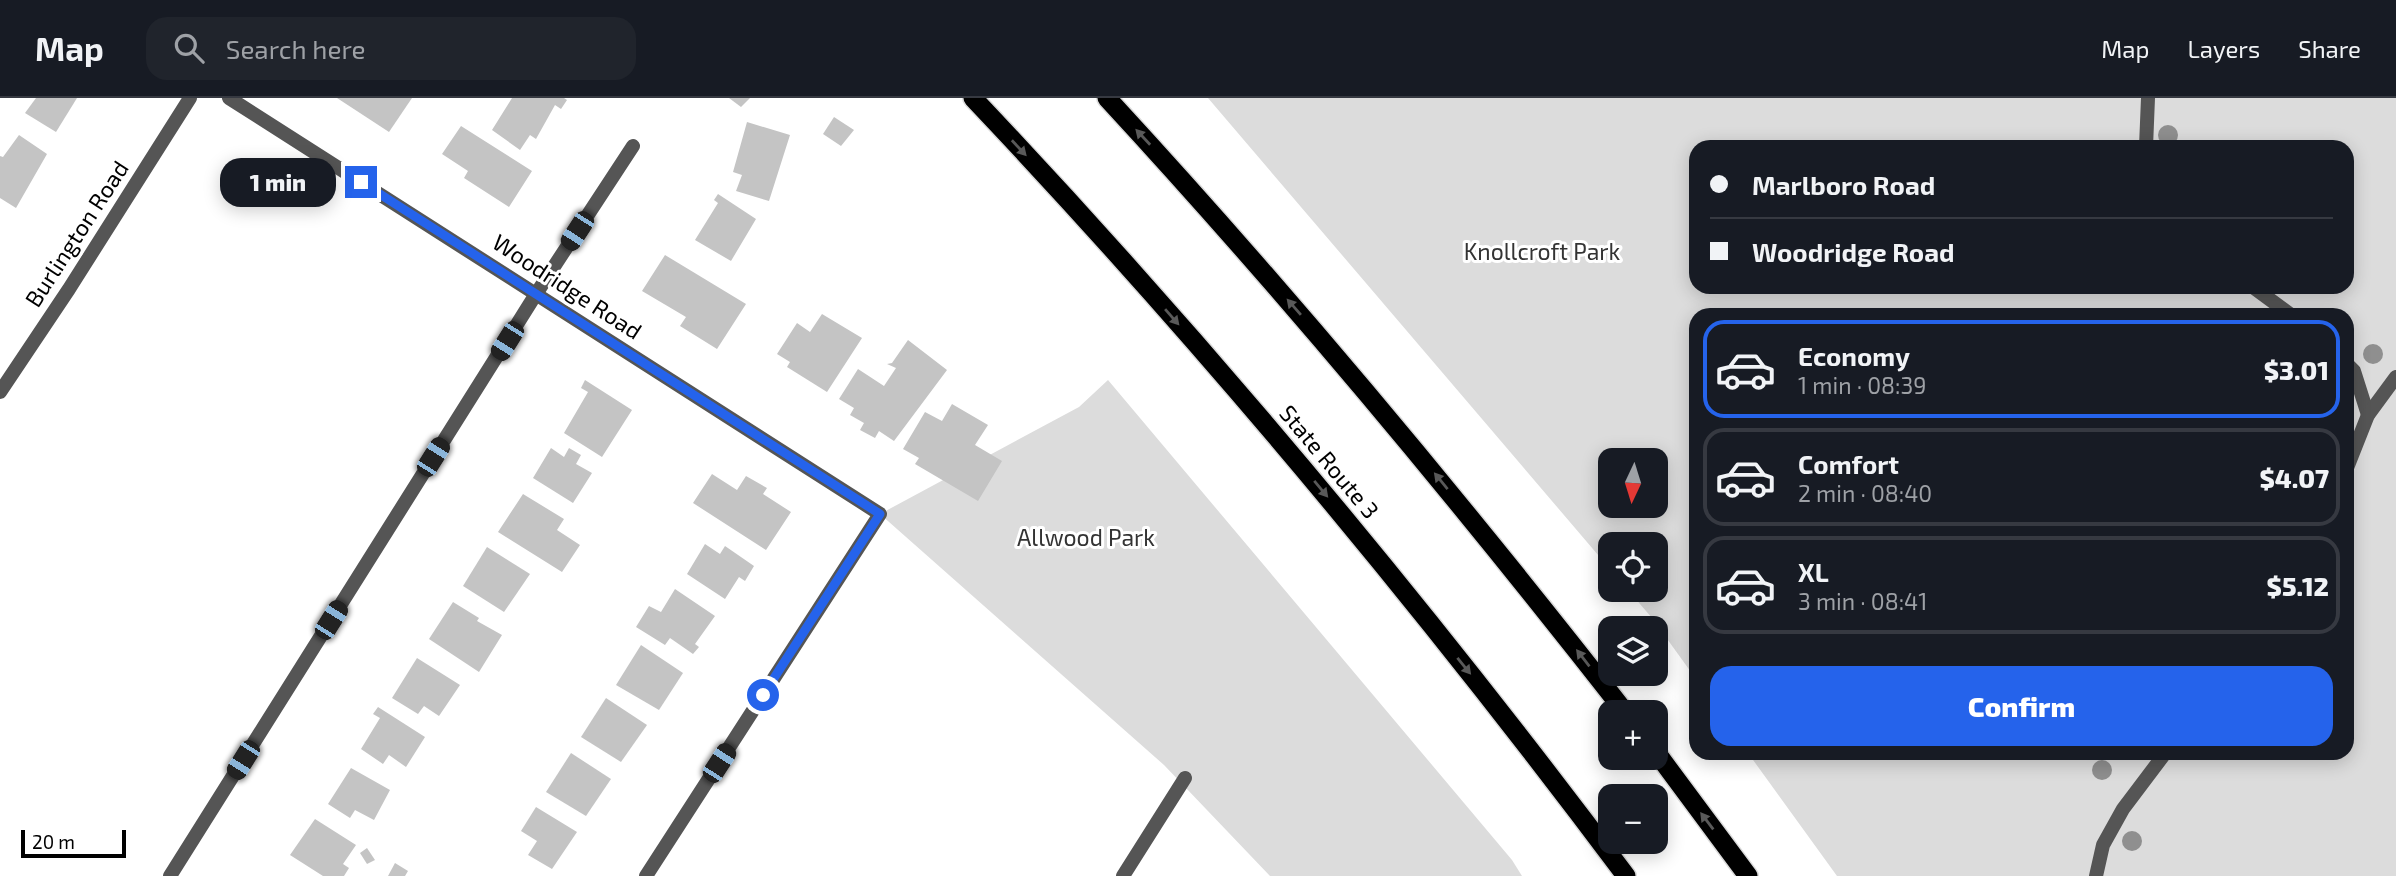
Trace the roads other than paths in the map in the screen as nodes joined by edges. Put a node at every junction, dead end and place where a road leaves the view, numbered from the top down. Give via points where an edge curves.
1 (190, 98) edge
2 (229, 98) edge
3 (973, 98) edge
4 (1107, 98) edge
5 (2148, 98) edge
6 (2146, 140) edge
7 (632, 146) dead end
8 (2262, 294) edge
9 (536, 295) junction
10 (2282, 308) edge
11 (2354, 371) edge
12 (2396, 377) edge
13 (0, 392) edge
14 (2368, 415) junction
15 (2354, 450) edge
16 (1615, 700) edge
17 (2160, 760) edge
18 (1668, 768) edge
19 (1185, 778) dead end
20 (170, 876) edge
21 (646, 876) edge
22 (1123, 876) edge
23 (1626, 876) edge
24 (1748, 876) edge
25 (2096, 876) edge

1 - 13 street, Burlington Road
2 - 9 street, Woodridge Road
3 -> 23 highway, State Route 3 via 1168,312 1337,509
16 -> 4 highway via 1324,340
5 - 6 street
7 - 9 street
8 - 10 street
9 - 20 street
9 - 21 street, Woodridge Road via 880,514
11 - 14 street
12 - 14 street
14 - 15 street
17 - 25 street via 2103,845
24 -> 18 highway
19 - 22 street

